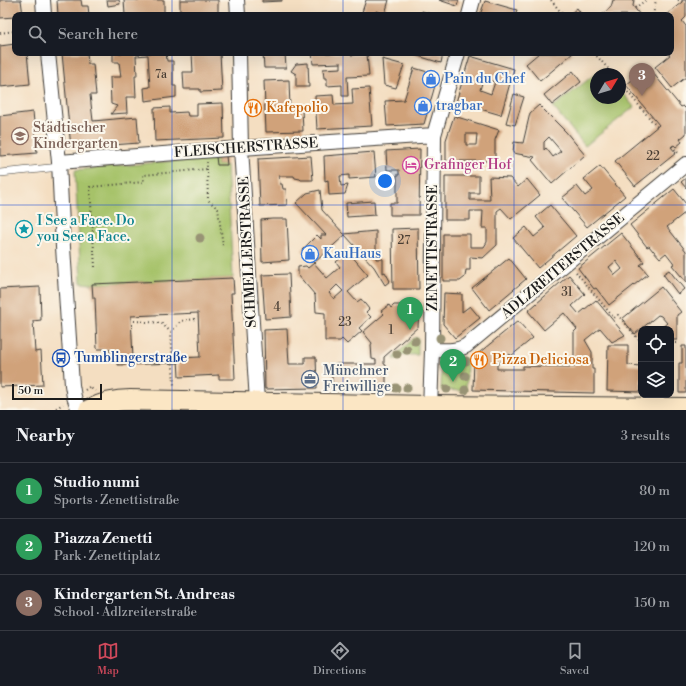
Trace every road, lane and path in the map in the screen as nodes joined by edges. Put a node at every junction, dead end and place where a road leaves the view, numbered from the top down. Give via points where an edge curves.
1 (43, 0) edge
2 (237, 0) edge
3 (473, 0) edge
4 (551, 0) edge
5 (646, 0) edge
6 (656, 0) edge
7 (678, 0) edge
8 (682, 2) dead end
9 (635, 8) dead end
10 (44, 12) edge
11 (238, 12) edge
12 (470, 12) edge
13 (561, 12) edge
14 (654, 12) edge
15 (12, 31) edge
16 (0, 33) edge
17 (48, 56) edge
18 (239, 56) edge
19 (457, 56) edge
20 (597, 56) edge
21 (607, 68) edge
22 (626, 90) edge
23 (657, 127) dead end
24 (434, 135) junction
25 (241, 148) junction
26 (207, 158) dead end
27 (60, 164) junction
28 (686, 164) edge
29 (207, 168) junction
30 (0, 173) edge
31 (223, 246) dead end
32 (568, 261) junction
33 (95, 267) dead end
34 (195, 319) dead end
35 (134, 321) dead end
36 (171, 332) junction
37 (638, 339) edge
38 (432, 350) junction
39 (174, 392) dead end
40 (256, 402) junction
41 (430, 408) edge
42 (686, 408) edge
43 (79, 410) edge
44 (90, 410) edge

1 - 10 street
2 - 11 street
3 - 12 street
4 - 13 path
5 - 9 path
6 - 14 path
7 - 8 path
15 - 16 path
17 - 27 street
18 - 25 street, SCHMELLERSTRASSE
19 - 24 street, ZENETTISTRASSE
20 - 21 path
22 - 23 path
24 - 25 street, FLEISCHERSTRASSE
24 - 38 street, ZENETTISTRASSE
25 - 27 street, FLEISCHERSTRASSE
25 - 40 street, SCHMELLERSTRASSE
26 - 29 path
27 - 30 lane
27 - 43 street via 71,378
28 - 32 street, ADLZREITERSTRASSE
29 - 31 path via 208,200 218,209
29 - 33 path via 143,175 144,182 90,187
32 - 37 path via 614,318 618,315
32 - 38 street, ADLZREITERSTRASSE via 466,346 453,350
34 - 36 path via 181,321
35 - 36 path via 162,323
36 - 39 path
38 - 41 street, ZENETTISTRASSE
40 - 41 street
40 - 44 street via 125,400
41 - 42 street

